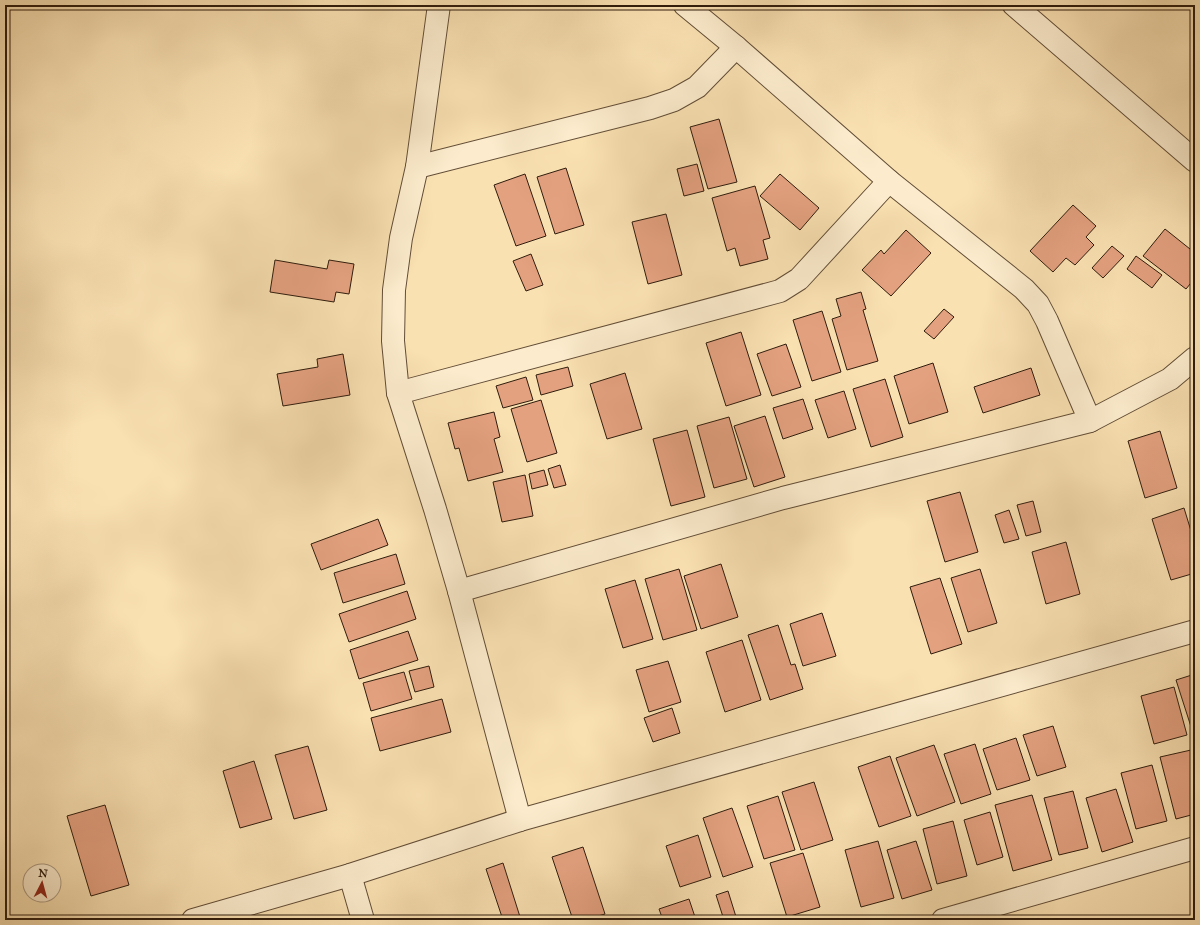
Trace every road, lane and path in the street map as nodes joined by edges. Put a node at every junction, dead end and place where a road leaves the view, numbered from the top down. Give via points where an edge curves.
1 (439, 5) edge
2 (685, 5) edge
3 (1014, 5) edge
4 (736, 47) junction
5 (1195, 161) edge
6 (417, 168) junction
7 (890, 181) junction
8 (1195, 358) edge
9 (398, 393) junction
10 (1090, 421) junction
11 (459, 592) junction
12 (1195, 631) edge
13 (520, 820) junction
14 (1195, 848) edge
15 (350, 875) junction
16 (193, 920) edge
17 (363, 920) edge
18 (943, 920) edge

1 - 6 street
2 - 4 street
3 - 5 street
4 - 6 street via 697,87 674,100
4 - 7 street
6 - 9 street via 401,238 394,290 393,341
7 - 9 street via 800,279 780,291
7 - 10 street via 1024,289 1038,304
8 - 10 street via 1170,379
9 - 11 street
10 - 11 street via 783,498
11 - 13 street
12 - 13 street
13 - 15 street
14 - 18 street
15 - 16 street
15 - 17 street

